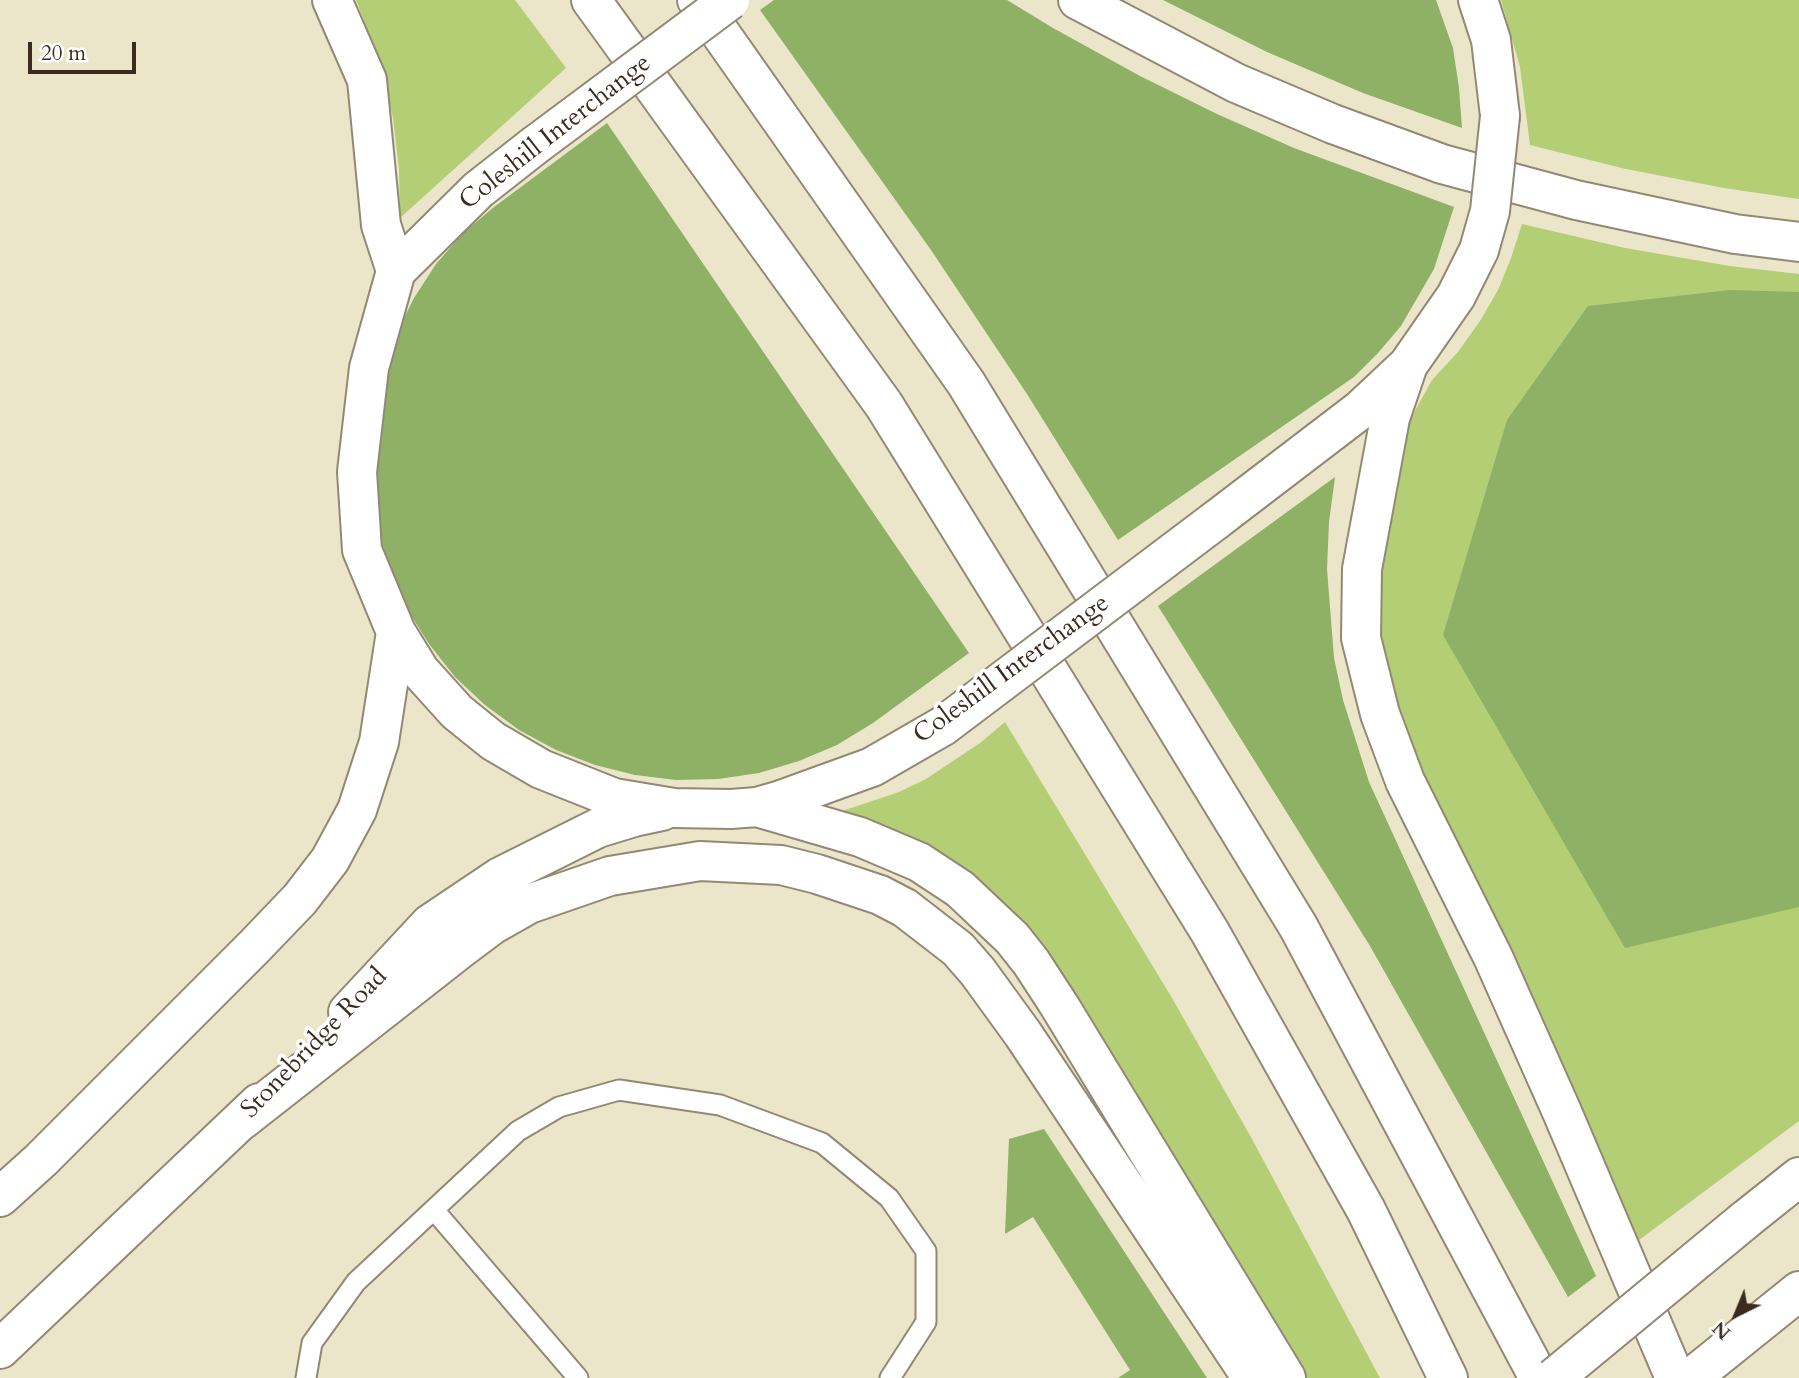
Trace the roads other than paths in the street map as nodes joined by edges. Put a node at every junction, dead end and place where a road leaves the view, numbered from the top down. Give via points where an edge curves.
1 (332, 0) edge
2 (591, 0) edge
3 (696, 0) edge
4 (730, 0) edge
5 (1078, 0) edge
6 (1478, 0) edge
7 (1799, 242) edge
8 (396, 271) junction
9 (1408, 365) junction
10 (396, 632) junction
11 (757, 807) junction
12 (674, 808) junction
13 (242, 1120) junction
14 (1799, 1177) edge
15 (0, 1198) edge
16 (434, 1210) junction
17 (1793, 1295) edge
18 (0, 1349) edge
19 (306, 1378) edge
20 (578, 1378) edge
21 (890, 1378) edge
22 (1252, 1378) edge
23 (1286, 1378) edge
24 (1448, 1378) edge
25 (1539, 1378) edge
26 (1554, 1378) edge
27 (1675, 1378) edge
28 (1691, 1378) edge

1 - 8 highway via 367,80 381,225
2 - 24 highway via 891,417 1210,932 1366,1210
3 - 25 highway via 974,394 1298,926
4 - 8 highway, Coleshill Interchange, bridge via 478,190
5 - 7 highway via 1236,83 1442,164 1576,200 1735,234
6 - 9 highway, Coleshill Interchange, bridge via 1491,40 1500,116 1490,211 1479,250 1456,296
8 - 10 highway, Coleshill Interchange via 369,368 357,472 362,550
9 - 11 highway, Coleshill Interchange, bridge via 1360,410 943,726 872,767
9 - 27 highway via 1390,418 1362,569 1361,638 1377,702 1405,781 1498,969
10 - 12 highway, Coleshill Interchange via 420,671 457,712 493,741 541,769 614,797
10 - 15 highway via 379,742 357,810 330,860 273,927
11 - 12 highway, Coleshill Interchange
11 - 23 highway via 860,837 919,862 960,889 1012,938 1059,1005
12 - 13 highway, Stonebridge Road via 598,828 500,877 430,924
13 - 18 highway, Stonebridge Road
13 - 22 highway via 460,949 529,904 610,876 700,861 781,866 817,874 905,908 972,964
14 - 26 highway, bridge
16 - 19 lane via 356,1282 312,1343
16 - 20 lane
16 - 21 lane via 518,1131 559,1107 619,1090 720,1105 822,1143 889,1198 926,1251 926,1322
17 - 28 highway

